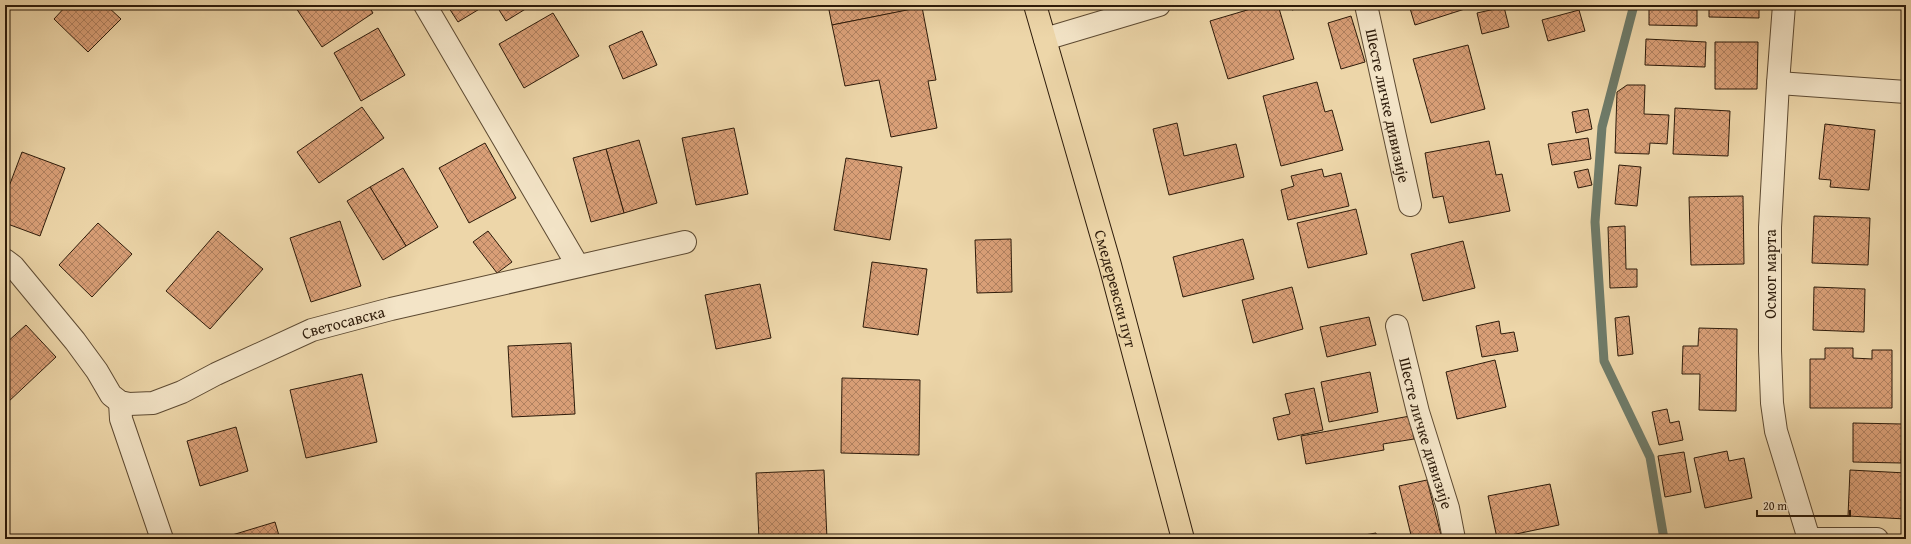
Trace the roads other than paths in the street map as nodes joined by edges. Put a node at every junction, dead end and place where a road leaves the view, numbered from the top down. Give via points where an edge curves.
1 (425, 5) edge
2 (1035, 5) edge
3 (1159, 5) edge
4 (1366, 5) edge
5 (1784, 5) edge
6 (1045, 39) junction
7 (1778, 83) junction
8 (1906, 92) edge
9 (1410, 206) dead end
10 (685, 242) dead end
11 (5, 260) edge
12 (578, 266) junction
13 (1397, 326) dead end
14 (120, 402) junction
15 (162, 539) edge
16 (1183, 539) edge
17 (1454, 539) edge
18 (1809, 539) edge
19 (1877, 539) edge

1 - 12 street
2 - 6 main road, Смедеревски пут
3 - 6 street
4 - 9 street, Шесте личке дивизије
5 - 7 street, Осмог марта
6 - 16 main road, Смедеревски пут via 1110,265
7 - 8 street
7 - 18 street, Осмог марта via 1770,227 1772,403 1776,431
10 - 12 street, Светосавска
11 - 14 street via 75,341 97,370 111,395
12 - 14 street, Светосавска via 312,330 182,392 152,403
13 - 17 street, Шесте личке дивизије via 1418,412 1448,508
14 - 15 street via 121,419
18 - 19 street

